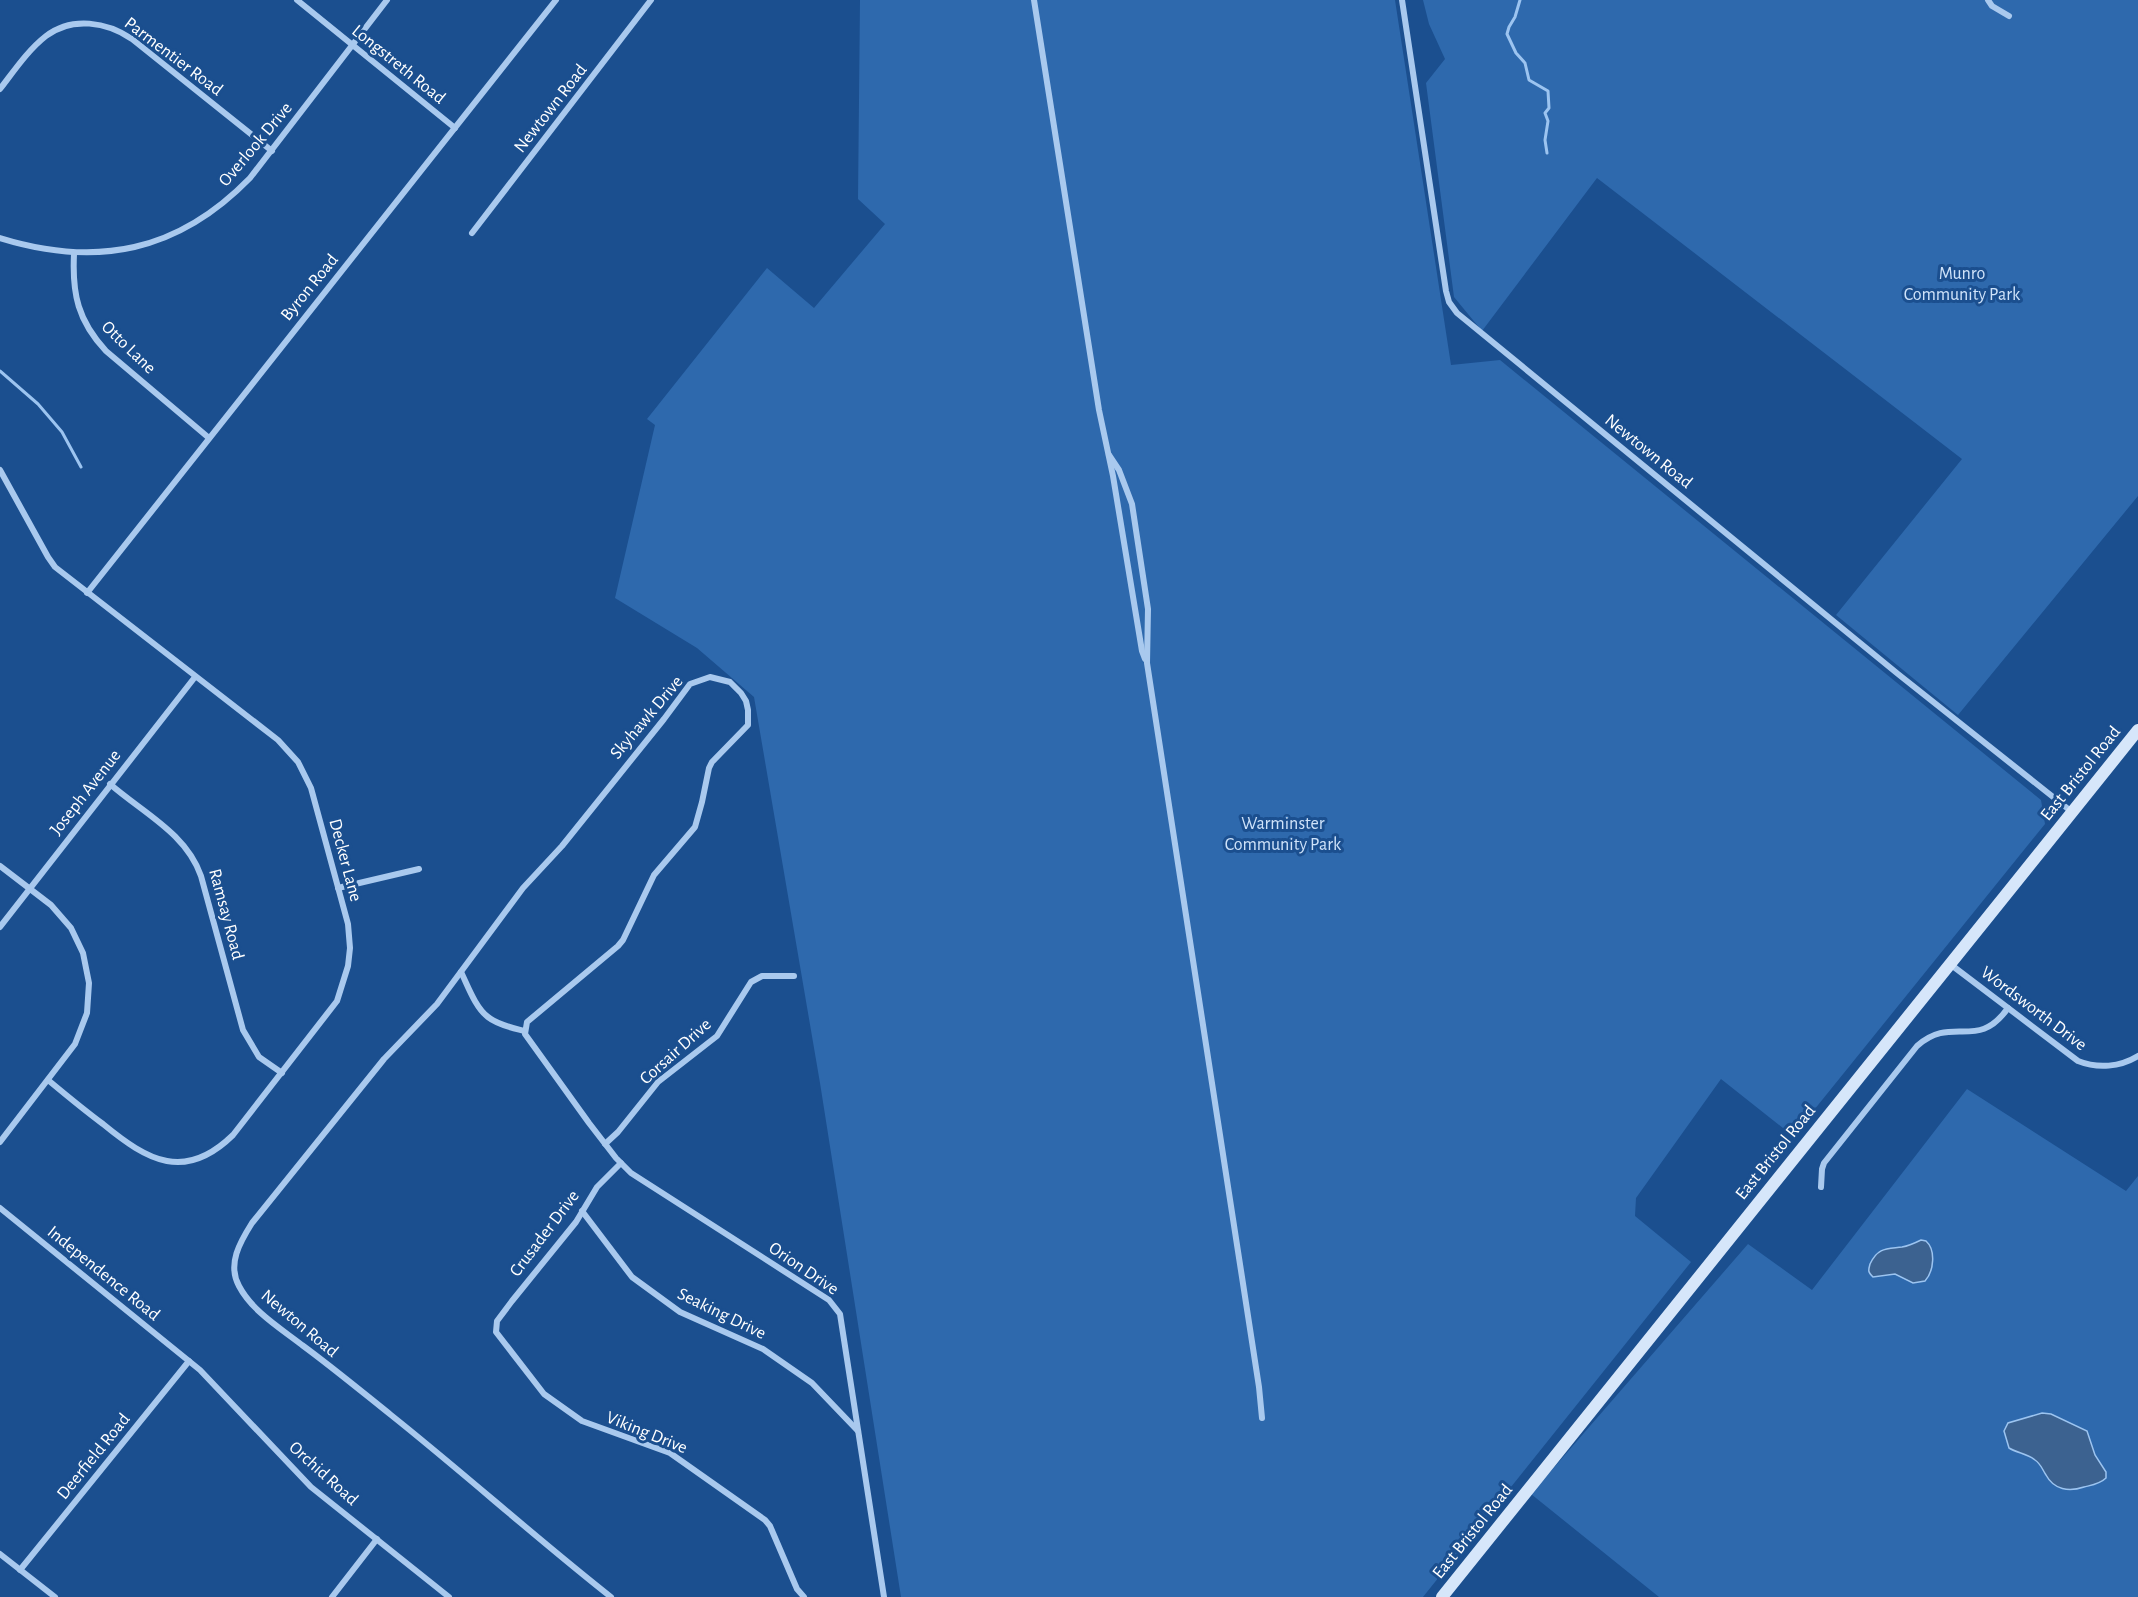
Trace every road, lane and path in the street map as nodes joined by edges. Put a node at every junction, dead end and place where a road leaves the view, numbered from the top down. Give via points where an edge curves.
1 (297, 0) edge
2 (387, 0) edge
3 (556, 0) edge
4 (651, 0) edge
5 (1034, 0) edge
6 (1402, 0) edge
7 (1988, 0) edge
8 (2009, 16) dead end
9 (352, 46) junction
10 (0, 89) edge
11 (455, 128) junction
12 (272, 151) junction
13 (472, 233) dead end
14 (0, 238) edge
15 (74, 254) junction
16 (209, 438) junction
17 (1109, 455) junction
18 (0, 470) edge
19 (87, 593) junction
20 (1147, 663) junction
21 (195, 677) junction
22 (2138, 730) edge
23 (111, 784) junction
24 (2072, 812) junction
25 (0, 866) edge
26 (419, 869) dead end
27 (30, 888) junction
28 (338, 888) junction
29 (0, 927) edge
30 (1950, 964) junction
31 (461, 972) junction
32 (794, 976) dead end
33 (451, 986) joint
34 (2008, 1008) junction
35 (525, 1029) junction
36 (2138, 1056) edge
37 (282, 1073) junction
38 (48, 1080) junction
39 (0, 1142) edge
40 (605, 1144) junction
41 (621, 1163) junction
42 (1821, 1187) dead end
43 (0, 1208) edge
44 (582, 1211) junction
45 (496, 1325) joint
46 (189, 1361) junction
47 (1262, 1418) dead end
48 (859, 1431) junction
49 (377, 1539) junction
50 (0, 1554) edge
51 (20, 1570) junction
52 (54, 1597) edge
53 (332, 1597) edge
54 (449, 1597) edge
55 (611, 1597) edge
56 (804, 1597) edge
57 (884, 1597) edge
58 (1442, 1597) edge

1 - 9 street, Longstreth Road
2 - 9 street, Overlook Drive
3 - 11 street, Byron Road
4 - 13 street, Newtown Road
5 - 17 street
6 - 24 street, Newtown Road via 1446,291 1457,313
7 - 8 street
9 - 11 street, Longstreth Road
9 - 12 street, Overlook Drive
10 - 12 street, Parmentier Road via 47,35 77,24 100,24 132,39
11 - 16 street, Byron Road
12 - 15 street, Overlook Drive via 235,194 190,226 138,247
14 - 15 street, Overlook Drive
15 - 16 street, Otto Lane via 78,305 94,338
16 - 19 street, Byron Road
17 - 20 street
17 - 20 street via 1132,504 1148,609
18 - 19 street, Decker Lane via 55,567
19 - 21 street, Decker Lane
20 - 47 street
21 - 23 street, Joseph Avenue
21 - 28 street, Decker Lane via 278,740 298,762 311,788
22 - 24 main road, East Bristol Road
23 - 27 street, Joseph Avenue
23 - 37 street, Ramsay Road via 175,835 192,854 243,1030 258,1057
24 - 30 main road, East Bristol Road
25 - 27 street
26 - 28 street
27 - 29 street, Joseph Avenue
27 - 38 street via 71,928 83,953 89,983 82,1028
28 - 37 street, Decker Lane via 350,937 344,984 337,1001
30 - 34 street, Wordsworth Drive
30 - 58 main road, East Bristol Road
31 - 33 street, Skyhawk Drive
31 - 35 street via 488,1017
31 - 35 street, Skyhawk Drive via 523,888 562,846 690,684 710,677 735,686 746,701 748,725 712,762 695,827 654,875 618,946 537,1012
32 - 40 street, Corsair Drive via 762,976 750,982 717,1036 658,1082
33 - 55 street, Newton Road via 384,1059 252,1223 238,1248 235,1276 245,1296 272,1322 392,1415
34 - 36 street, Wordsworth Drive via 2085,1064 2120,1064
34 - 42 street via 2000,1020 1983,1030 1938,1032 1925,1038 1824,1163
35 - 40 street via 526,1039
37 - 38 street, Decker Lane via 222,1146 202,1158 179,1162 157,1159 137,1150
38 - 39 street
40 - 41 street, Orion Drive
41 - 44 street, Crusader Drive via 597,1187
41 - 48 street, Orion Drive via 835,1306 843,1322
43 - 46 street, Independence Road
44 - 45 street, Crusader Drive
44 - 48 street, Seaking Drive via 632,1276 680,1312 763,1349 812,1383
45 - 56 street, Viking Drive via 498,1336 544,1394 582,1421 670,1453 765,1520
46 - 49 street, Orchid Road via 311,1487
46 - 51 street, Deerfield Road
48 - 57 street, Orion Drive
49 - 53 street
49 - 54 street, Orchid Road
50 - 51 street
51 - 52 street

